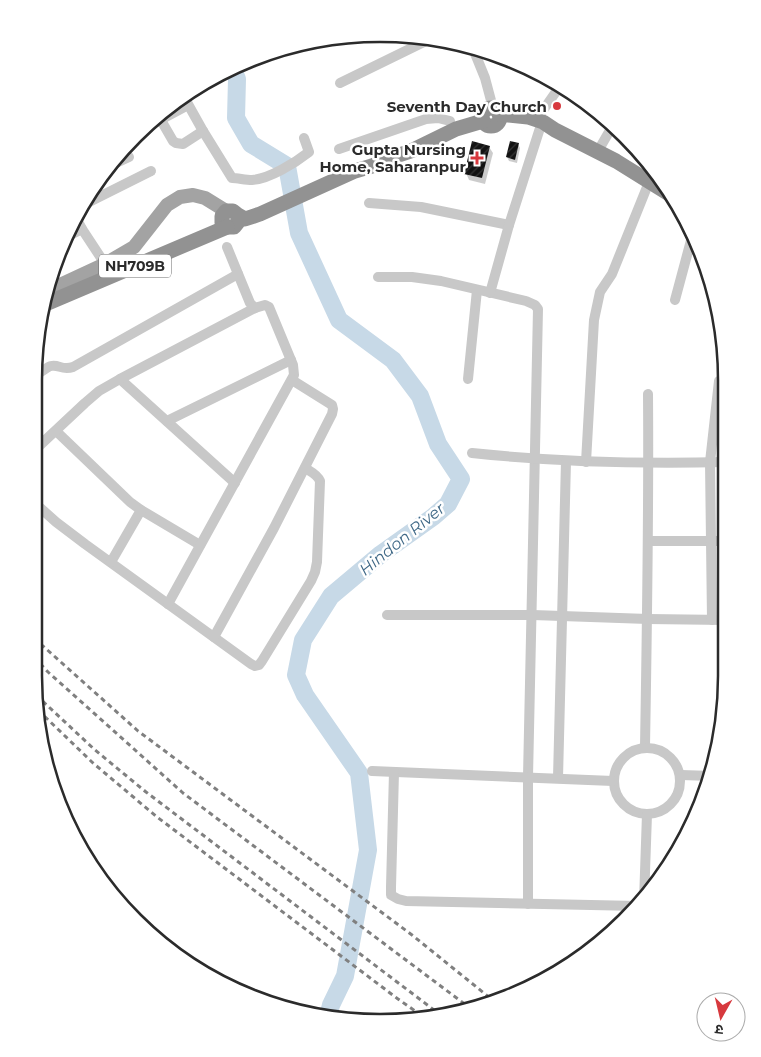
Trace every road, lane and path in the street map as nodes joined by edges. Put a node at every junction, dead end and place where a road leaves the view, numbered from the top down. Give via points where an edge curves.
1 (419, 44) edge
2 (476, 56) edge
3 (340, 83) dead end
4 (557, 93) edge
5 (187, 103) edge
6 (491, 116) junction
7 (162, 122) edge
8 (450, 122) junction
9 (544, 126) junction
10 (202, 131) junction
11 (609, 132) edge
12 (304, 138) dead end
13 (339, 149) dead end
14 (598, 151) junction
15 (129, 157) dead end
16 (125, 159) edge
17 (387, 159) junction
18 (151, 171) dead end
19 (650, 176) edge
20 (651, 178) edge
21 (95, 199) edge
22 (369, 203) dead end
23 (232, 213) junction
24 (80, 225) edge
25 (509, 225) junction
26 (82, 229) junction
27 (77, 232) edge
28 (691, 246) edge
29 (227, 247) dead end
30 (105, 264) junction
31 (238, 274) junction
32 (378, 278) dead end
33 (56, 287) edge
34 (477, 290) junction
35 (490, 293) junction
36 (676, 300) dead end
37 (52, 301) edge
38 (255, 308) junction
39 (291, 360) junction
40 (42, 371) edge
41 (120, 378) junction
42 (468, 379) dead end
43 (292, 380) junction
44 (718, 381) dead end
45 (648, 394) dead end
46 (167, 421) junction
47 (56, 431) junction
48 (42, 443) edge
49 (472, 453) dead end
50 (535, 460) junction
51 (566, 461) junction
52 (586, 462) junction
53 (648, 462) junction
54 (710, 462) junction
55 (718, 462) edge
56 (305, 468) junction
57 (235, 482) junction
58 (42, 509) edge
59 (141, 510) junction
60 (648, 541) junction
61 (711, 541) junction
62 (718, 541) edge
63 (200, 545) junction
64 (111, 562) junction
65 (168, 604) junction
66 (387, 615) dead end
67 (533, 616) junction
68 (563, 616) junction
69 (648, 619) junction
70 (712, 620) junction
71 (718, 620) edge
72 (214, 638) junction
73 (645, 747) junction
74 (372, 771) dead end
75 (394, 772) junction
76 (681, 775) junction
77 (704, 776) edge
78 (528, 777) junction
79 (558, 778) junction
80 (613, 781) junction
81 (647, 814) junction
82 (644, 888) edge
83 (528, 904) junction
84 (629, 906) edge

1 - 3 street
2 - 6 street via 485,78
4 - 9 street
5 - 10 street
6 - 8 highway
6 - 9 highway
6 - 17 highway
7 - 10 street via 173,141 179,144
8 - 13 street via 426,119
8 - 17 highway
9 - 14 highway
9 - 25 street
10 - 12 street via 232,178 253,180 296,162 309,152
11 - 14 street
14 - 19 highway
15 - 16 street
17 - 23 highway via 246,219
18 - 21 street
20 - 52 street via 596,306
22 - 25 street via 421,207
23 - 30 main road via 205,198 193,195 180,197 167,205 134,247
23 - 37 highway, NH709B via 238,222 231,227
24 - 26 street
25 - 35 street
26 - 27 street
26 - 30 street
28 - 36 street
29 - 31 street
30 - 33 main road
31 - 38 street
31 - 40 street via 73,366 64,369 52,366
32 - 34 street via 412,277
34 - 35 street
34 - 42 street
35 - 50 street via 526,301 538,309
38 - 39 street via 269,307
38 - 41 street
39 - 43 street
39 - 46 street
41 - 46 street
41 - 47 street via 99,391
43 - 56 street via 332,405 333,409
43 - 57 street
44 - 54 street
45 - 53 street
46 - 57 street
47 - 48 street
47 - 59 street
49 - 50 street
50 - 51 street
50 - 67 street
51 - 52 street
51 - 68 street
52 - 53 street
53 - 54 street
53 - 60 street
54 - 55 street
54 - 61 street
56 - 72 street
56 - 72 street via 315,473 320,482 317,562 312,580 259,665 251,664
57 - 63 street
58 - 64 street via 70,534
59 - 63 street
59 - 64 street
60 - 61 street
60 - 69 street
61 - 62 street
61 - 70 street
63 - 65 street
64 - 65 street
65 - 72 street
66 - 67 street
67 - 68 street
67 - 78 street
68 - 69 street
68 - 79 street
69 - 70 street
69 - 73 street
70 - 71 street
73 - 76 street via 668,754
73 - 80 street via 634,750 619,762
74 - 75 street
75 - 78 street
75 - 83 street via 391,895 406,901
76 - 77 street
76 - 81 street via 676,798 669,807
78 - 79 street
78 - 83 street
79 - 80 street
80 - 81 street via 615,791 627,808
81 - 82 street
83 - 84 street

